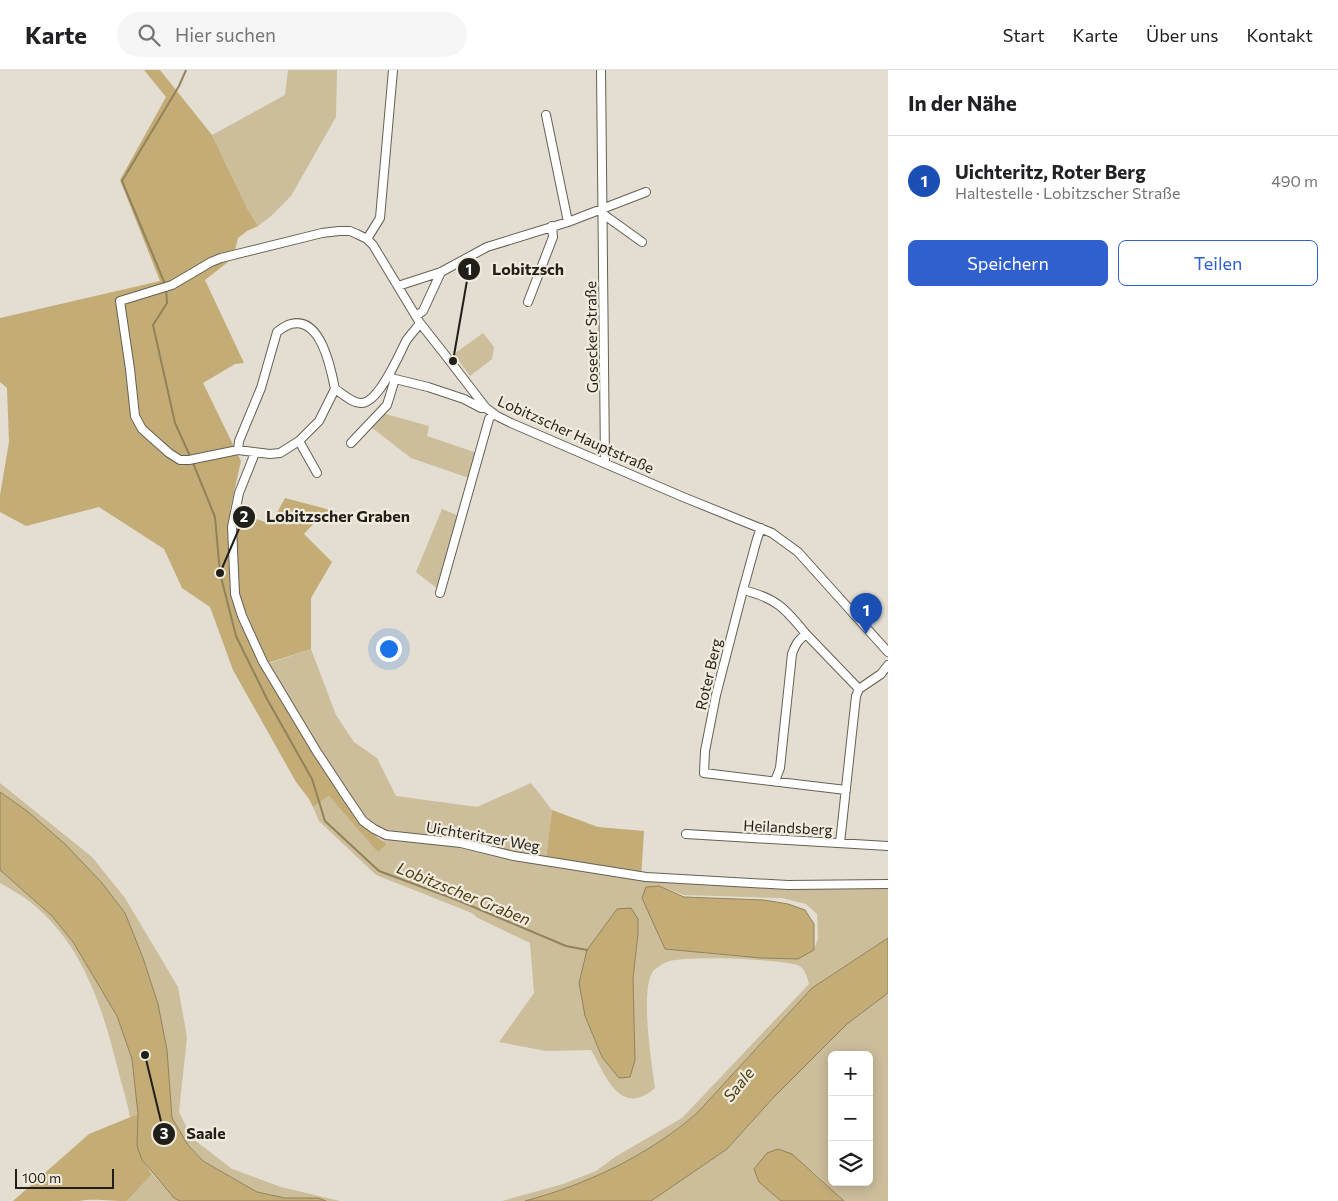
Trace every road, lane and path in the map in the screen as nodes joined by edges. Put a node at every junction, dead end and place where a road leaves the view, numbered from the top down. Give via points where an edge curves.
1 (393, 70) edge
2 (601, 70) edge
3 (546, 115) dead end
4 (646, 192) dead end
5 (603, 212) junction
6 (568, 222) junction
7 (552, 226) junction
8 (367, 239) junction
9 (642, 242) dead end
10 (442, 272) junction
11 (398, 286) junction
12 (528, 302) dead end
13 (418, 319) junction
14 (392, 378) junction
15 (336, 388) junction
16 (492, 412) junction
17 (299, 440) junction
18 (351, 443) dead end
19 (238, 450) junction
20 (255, 453) junction
21 (605, 463) junction
22 (317, 474) dead end
23 (761, 528) junction
24 (743, 590) junction
25 (440, 593) dead end
26 (806, 634) junction
27 (888, 652) edge
28 (888, 665) edge
29 (858, 688) junction
30 (775, 781) junction
31 (846, 790) junction
32 (686, 834) dead end
33 (840, 843) junction
34 (888, 846) edge
35 (888, 884) edge

1 - 8 street via 382,207 380,218
2 - 5 street, Gosecker Straße
3 - 6 street
4 - 5 street
5 - 6 street
5 - 9 street
5 - 21 street, Gosecker Straße
6 - 7 street
7 - 10 street via 486,247
7 - 12 street via 554,237
8 - 11 street, Lobitzscher Hauptstraße
8 - 19 street via 350,231 322,234 211,262 172,285 120,301 135,416 142,429 180,460
10 - 11 street
10 - 13 street
11 - 13 street, Lobitzscher Hauptstraße
13 - 14 street
13 - 16 street, Lobitzscher Hauptstraße
14 - 15 street via 368,402 351,400
14 - 16 street via 464,399
14 - 18 street via 387,405
15 - 17 street via 319,421
15 - 19 street via 326,349 314,332 308,326 289,324 277,332
16 - 21 street, Lobitzscher Hauptstraße
16 - 25 street
17 - 20 street via 280,452
17 - 22 street
19 - 20 street
20 - 35 street, Uichteritzer Weg via 239,493 232,527 235,594 263,662 317,752 364,821 374,829 386,835 461,843 514,856 646,877 788,885
21 - 23 street, Lobitzscher Hauptstraße
23 - 24 street
23 - 27 street, Lobitzscher Hauptstraße via 798,552
24 - 26 street via 779,604
24 - 30 street, Roter Berg via 716,695 704,772
26 - 29 street
26 - 30 street via 792,654 780,768
28 - 29 street via 881,674
29 - 31 street
30 - 31 street, Roter Berg
31 - 33 street
32 - 33 street, Heilandsberg
33 - 34 street, Heilandsberg

